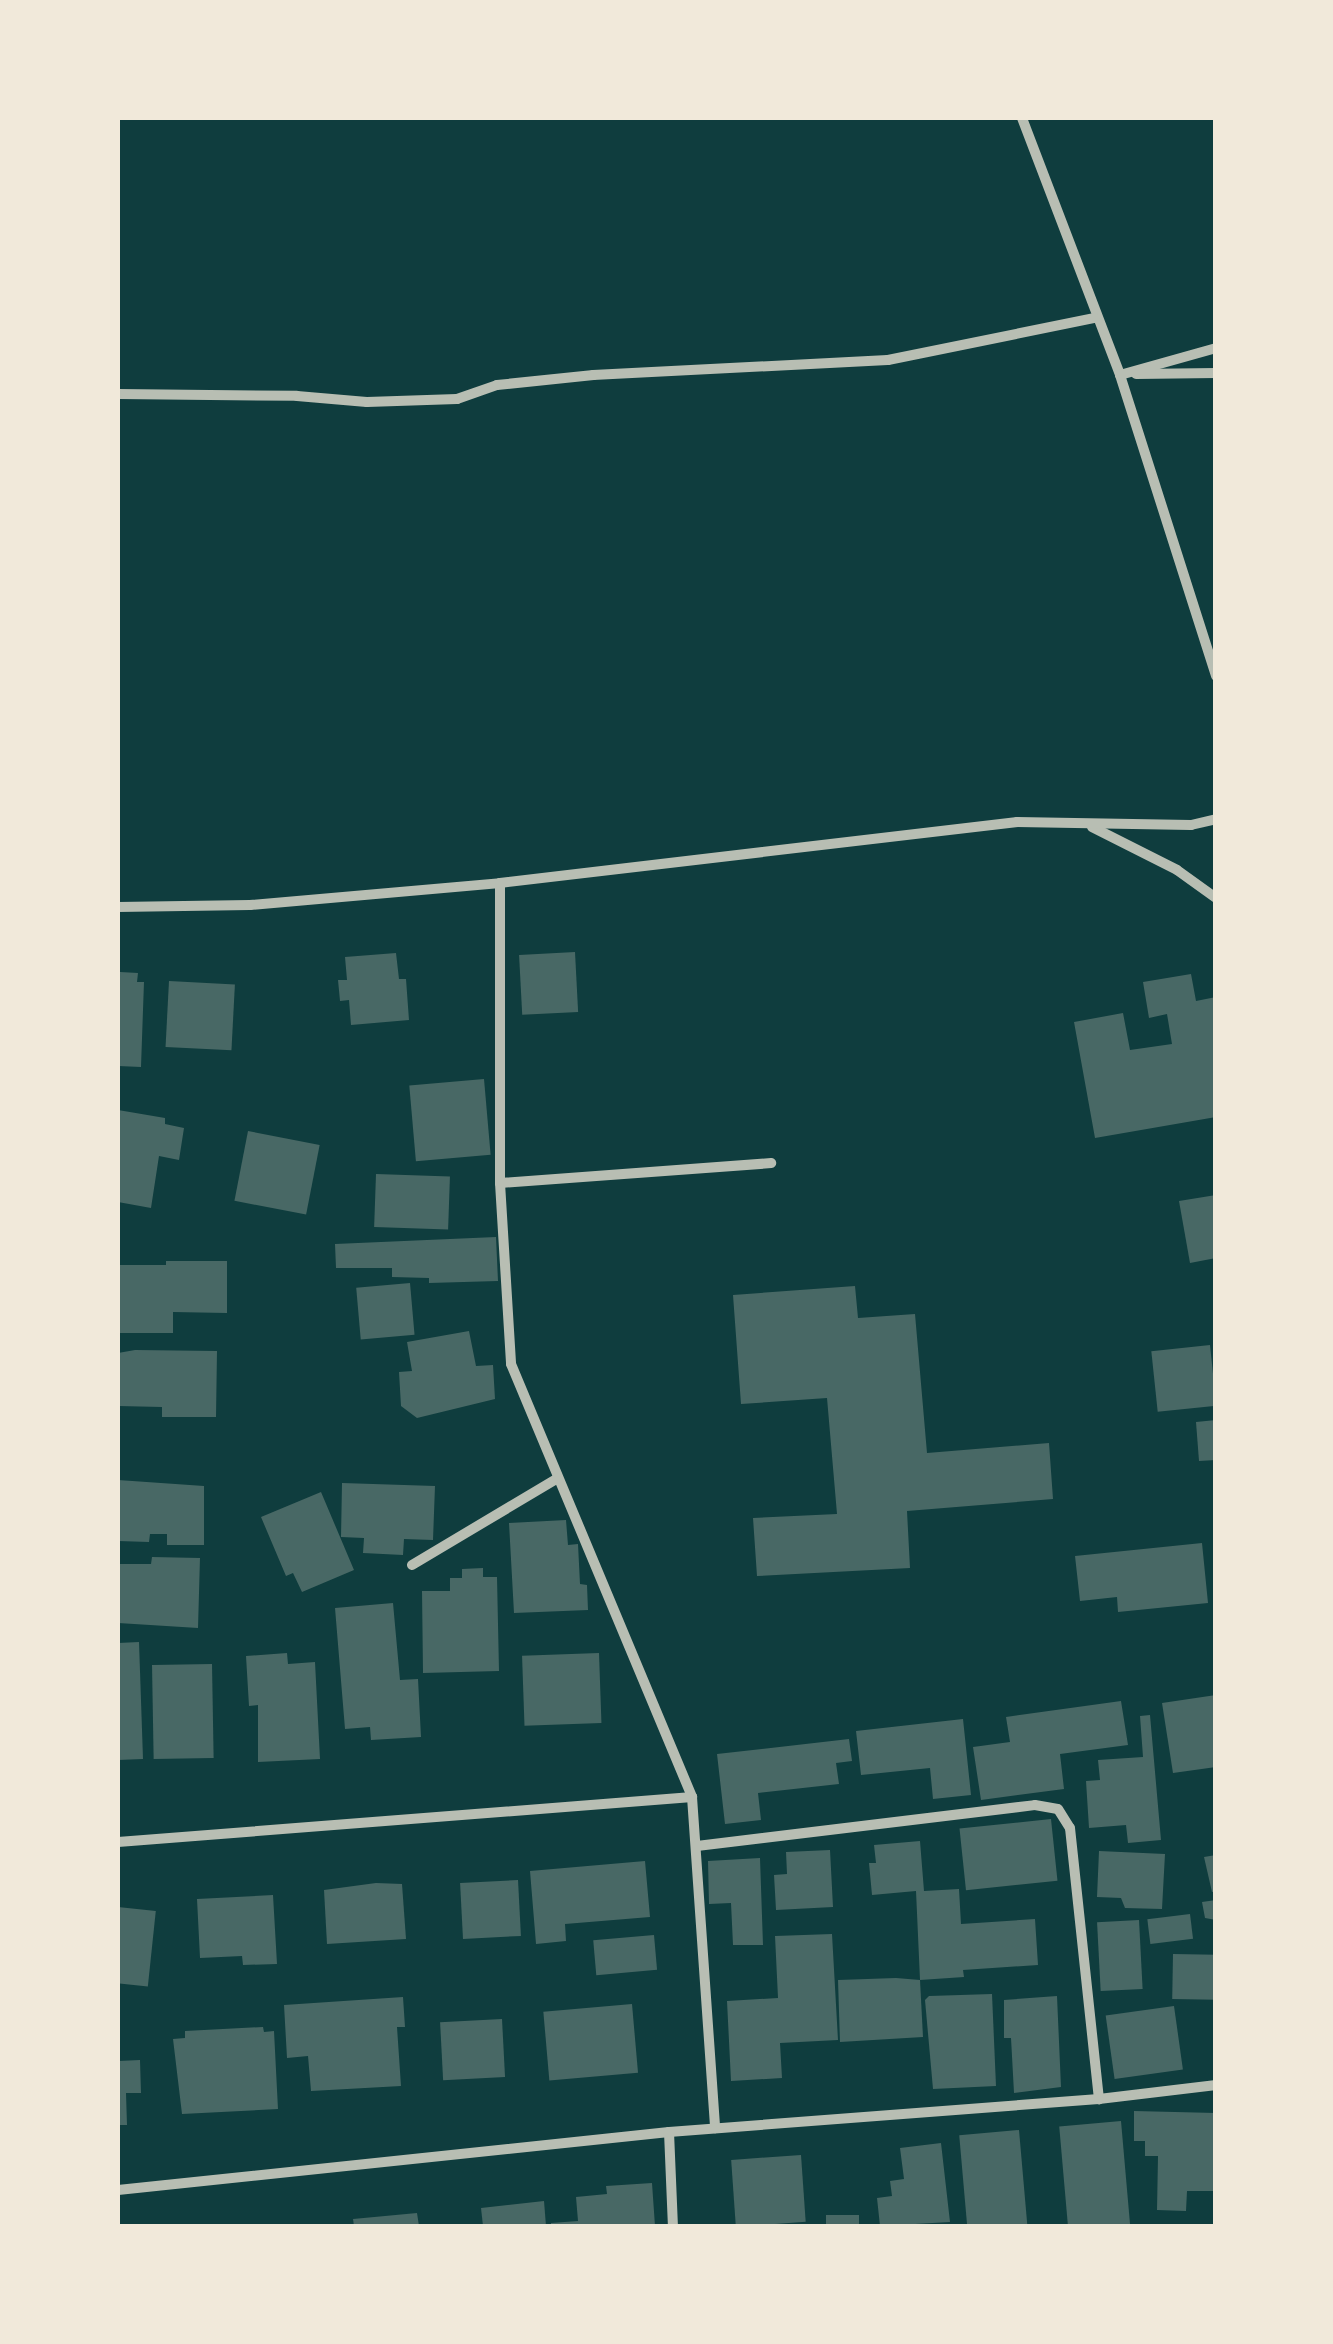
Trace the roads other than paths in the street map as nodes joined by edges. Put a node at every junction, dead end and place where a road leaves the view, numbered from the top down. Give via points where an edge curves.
1 (1022, 118) edge
2 (1095, 318) junction
3 (1216, 348) edge
4 (1216, 373) edge
5 (1120, 375) junction
6 (118, 394) edge
7 (1216, 676) edge
8 (1216, 819) edge
9 (1086, 824) junction
10 (500, 882) junction
11 (1216, 898) edge
12 (118, 906) edge
13 (771, 1163) dead end
14 (500, 1183) junction
15 (558, 1478) junction
16 (412, 1564) dead end
17 (692, 1797) junction
18 (118, 1842) edge
19 (697, 1846) junction
20 (1216, 2085) edge
21 (1098, 2099) junction
22 (715, 2128) junction
23 (669, 2132) junction
24 (118, 2190) edge
25 (673, 2226) edge

1 - 2 street
2 - 5 street
2 - 6 street via 888,360 593,375 497,384 457,399
3 - 5 street
4 - 5 street
5 - 7 street
8 - 9 street via 1191,826
9 - 10 street via 1017,822
9 - 11 street via 1177,870
10 - 12 street via 250,905
10 - 14 street
13 - 14 street
14 - 15 street via 511,1364
15 - 16 street
15 - 17 street
17 - 18 street
17 - 19 street
19 - 21 street via 1035,1805 1058,1809 1070,1828
19 - 22 street
20 - 21 street
21 - 22 street
22 - 23 street
23 - 24 street
23 - 25 street

